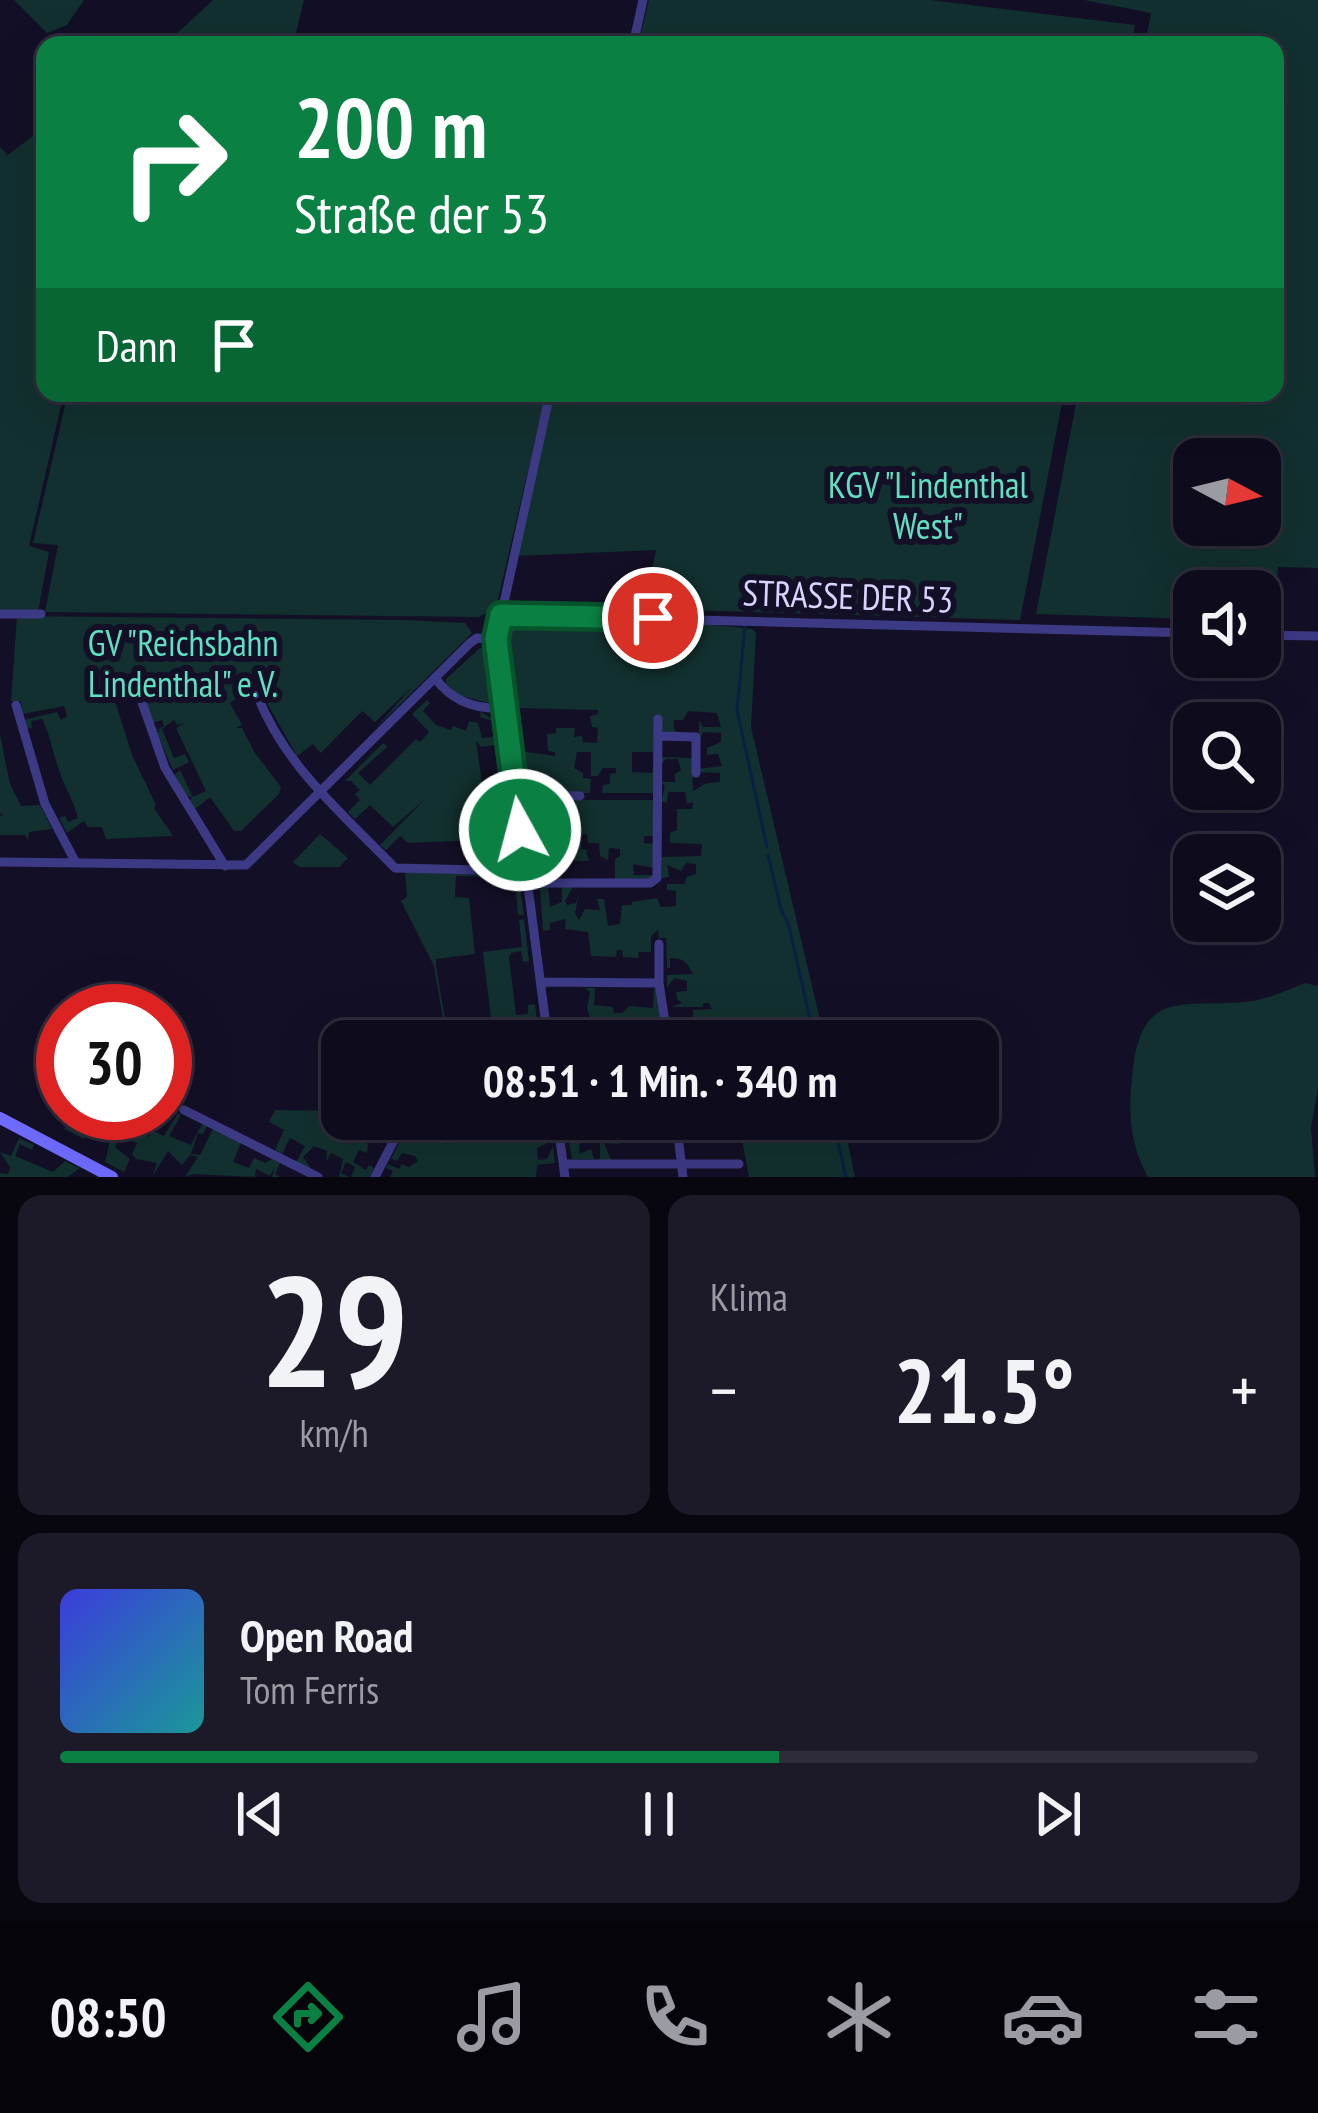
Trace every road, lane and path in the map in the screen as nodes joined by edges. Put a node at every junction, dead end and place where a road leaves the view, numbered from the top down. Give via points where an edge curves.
1 (644, 0) edge
2 (635, 36) edge
3 (548, 402) edge
4 (0, 614) edge
5 (40, 614) dead end
6 (501, 615) junction
7 (1173, 632) edge
8 (1281, 636) edge
9 (1318, 637) edge
10 (496, 639) junction
11 (435, 678) junction
12 (137, 688) dead end
13 (256, 692) dead end
14 (16, 705) dead end
15 (506, 707) junction
16 (658, 719) dead end
17 (696, 720) dead end
18 (658, 736) junction
19 (696, 737) junction
20 (696, 773) dead end
21 (320, 793) junction
22 (516, 795) junction
23 (580, 796) dead end
24 (0, 862) edge
25 (76, 862) junction
26 (230, 866) junction
27 (527, 877) junction
28 (658, 944) dead end
29 (542, 982) junction
30 (658, 983) junction
31 (546, 1020) edge
32 (664, 1020) edge
33 (192, 1115) edge
34 (0, 1118) edge
35 (394, 1140) edge
36 (560, 1140) edge
37 (678, 1140) edge
38 (564, 1164) junction
39 (681, 1164) junction
40 (740, 1164) dead end
41 (112, 1177) edge
42 (318, 1177) edge
43 (375, 1177) edge
44 (565, 1177) edge
45 (682, 1177) edge

1 - 2 street
3 - 6 street
4 - 5 street
6 - 7 street, STRASSE DER 53
6 - 10 street
8 - 9 street
10 - 11 street via 477,638
10 - 15 street
11 - 15 street via 458,699
11 - 21 street
12 - 26 street via 165,768
13 - 21 street
14 - 25 street via 45,804
15 - 22 street
16 - 18 street
17 - 19 street
18 - 19 street
18 - 27 street via 657,878 650,884
19 - 20 street
21 - 26 street via 250,862
21 - 27 street via 395,868
22 - 23 street
22 - 27 street
24 - 25 street
25 - 26 street
27 - 29 street
28 - 30 street
29 - 30 street
29 - 31 street
30 - 32 street
33 - 42 street
34 - 41 street
35 - 43 street
36 - 38 street
37 - 39 street
38 - 39 street
38 - 44 street
39 - 40 street
39 - 45 street

